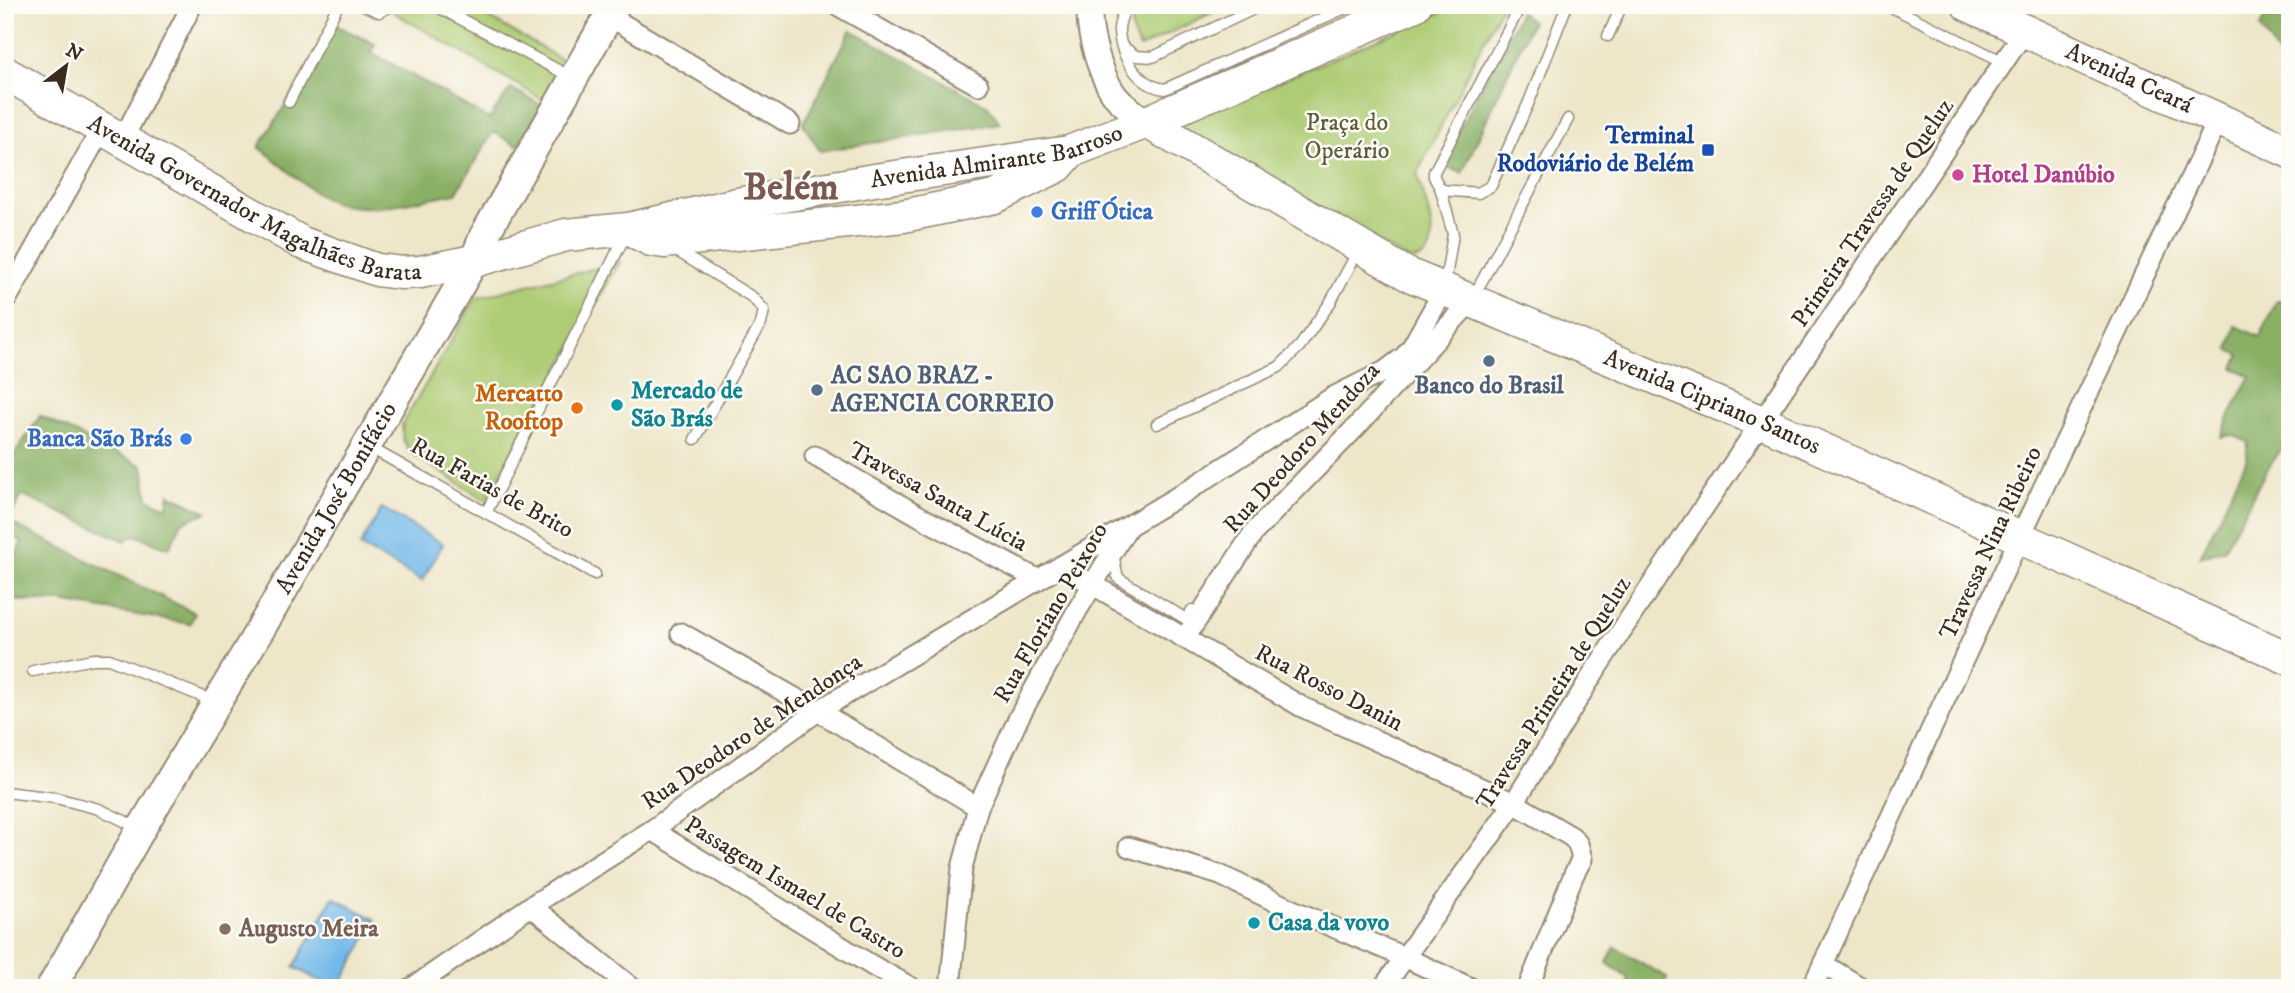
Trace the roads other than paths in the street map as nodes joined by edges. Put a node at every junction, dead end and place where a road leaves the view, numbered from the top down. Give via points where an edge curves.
1 (192, 5) edge
2 (338, 5) edge
3 (363, 5) edge
4 (393, 5) edge
5 (434, 5) edge
6 (837, 5) edge
7 (1091, 5) edge
8 (1126, 5) edge
9 (1262, 5) edge
10 (1352, 5) edge
11 (1415, 5) edge
12 (1521, 5) edge
13 (1567, 5) edge
14 (1622, 5) edge
15 (1887, 5) edge
16 (1968, 5) edge
17 (604, 9) edge
18 (2016, 23) junction
19 (1608, 36) dead end
20 (1122, 46) junction
21 (2004, 62) junction
22 (5, 73) edge
23 (573, 78) junction
24 (978, 85) dead end
25 (289, 102) dead end
26 (1568, 119) dead end
27 (2218, 120) junction
28 (1147, 122) junction
29 (790, 124) dead end
30 (113, 134) junction
31 (1069, 152) junction
32 (2290, 152) edge
33 (1441, 190) junction
34 (628, 229) junction
35 (664, 242) junction
36 (1360, 248) junction
37 (474, 261) junction
38 (1458, 295) junction
39 (5, 302) edge
40 (1333, 397) junction
41 (1762, 422) junction
42 (1157, 424) dead end
43 (1359, 424) junction
44 (695, 439) dead end
45 (365, 445) junction
46 (815, 456) dead end
47 (486, 513) junction
48 (1128, 527) junction
49 (1245, 532) dead end
50 (2019, 539) junction
51 (1113, 553) junction
52 (1061, 566) junction
53 (594, 574) dead end
54 (1037, 579) junction
55 (1092, 585) junction
56 (681, 634) dead end
57 (1185, 638) junction
58 (2290, 659) edge
59 (33, 671) dead end
60 (216, 702) junction
61 (818, 711) junction
62 (5, 792) edge
63 (1514, 803) junction
64 (978, 807) junction
65 (141, 829) junction
66 (652, 830) junction
67 (1129, 847) dead end
68 (531, 906) junction
69 (1404, 957) junction
70 (1823, 964) junction
71 (51, 988) edge
72 (412, 988) edge
73 (632, 988) edge
74 (912, 988) edge
75 (950, 988) edge
76 (1383, 988) edge
77 (1471, 988) edge
78 (1528, 988) edge
79 (1812, 988) edge
80 (1862, 988) edge

1 - 30 street
2 - 25 lane
3 - 4 lane via 379,12
5 - 23 lane
6 - 24 street
7 - 28 street via 1091,34 1108,82 1117,98
8 - 20 lane via 1118,29
9 - 20 lane via 1153,57 1136,56
10 - 20 lane via 1166,89 1137,75
11 - 28 main road, Avenida Almirante Barroso
12 - 33 lane via 1434,172
13 - 33 lane via 1491,186 1478,193
14 - 19 lane
15 - 21 lane
16 - 18 main road, Avenida Ceará
17 - 23 main road, Avenida José Bonifácio
17 - 29 street
18 - 21 street, Primeira Travessa de Queluz
18 - 27 main road, Avenida Ceará
21 - 41 street, Primeira Travessa de Queluz
22 - 30 main road, Avenida Governador Magalhães Barata
23 - 37 main road, Avenida José Bonifácio
26 - 38 lane
27 - 32 main road, Avenida Ceará
27 - 50 street, Travessa Nina Ribeiro
28 - 31 main road, Avenida Almirante Barroso
28 - 36 main road, Avenida Cipriano Santos
30 - 37 main road, Avenida Governador Magalhães Barata via 302,243 377,270 420,272
30 - 39 street
31 - 34 main road, Avenida Almirante Barroso via 737,204
31 - 35 main road via 1059,166 995,197 902,216
33 - 38 lane via 1453,234
34 - 35 main road
34 - 37 main road, Avenida Almirante Barroso via 566,235
34 - 47 lane
35 - 44 lane via 764,310 761,324
36 - 38 main road, Avenida Cipriano Santos
36 - 42 lane via 1330,303 1279,367
37 - 45 main road, Avenida José Bonifácio
38 - 40 street, Rua Floriano Peixoto via 1405,356
38 - 41 main road, Avenida Cipriano Santos
38 - 43 street, Rua Deodoro Mendoza via 1412,363
40 - 43 street
40 - 48 street, Rua Floriano Peixoto
41 - 50 main road, Avenida Cipriano Santos
41 - 63 street, Travessa Primeira de Queluz via 1598,666
43 - 57 street, Rua Deodoro Mendoza via 1254,532
45 - 47 lane, Rua Farias de Brito
45 - 60 main road, Avenida José Bonifácio
46 - 54 street, Travessa Santa Lúcia
47 - 53 lane, Rua Farias de Brito
48 - 51 street, Rua Floriano Peixoto
48 - 52 street, Rua Deodoro de Mendonça
49 - 51 lane via 1186,619 1118,578
50 - 58 main road, Avenida Cipriano Santos
50 - 70 street, Travessa Nina Ribeiro
51 - 55 street, Rua Floriano Peixoto
52 - 54 street, Rua Deodoro de Mendonça
52 - 55 street, Rua Rosso Danin
54 - 61 street, Rua Deodoro de Mendonça
55 - 57 street, Rua Rosso Danin
55 - 64 street, Rua Floriano Peixoto via 1019,717
56 - 61 street
57 - 63 street, Rua Rosso Danin via 1302,707
59 - 60 lane via 109,659
60 - 65 main road, Avenida José Bonifácio
61 - 64 street
61 - 66 street, Rua Deodoro de Mendonça
62 - 65 lane via 99,809
63 - 69 street, Travessa Primeira de Queluz
63 - 78 street, Rua Rosso Danin via 1572,837 1582,859
64 - 75 street, Rua Floriano Peixoto via 962,868
65 - 71 main road, Avenida José Bonifácio
66 - 68 street, Rua Deodoro de Mendonça
66 - 74 street, Passagem Ismael de Castro
67 - 69 street via 1220,875
68 - 72 street, Rua Deodoro de Mendonça
68 - 73 street
69 - 76 street, Travessa Primeira de Queluz
69 - 77 street
70 - 79 street, Travessa Nina Ribeiro
70 - 80 street

